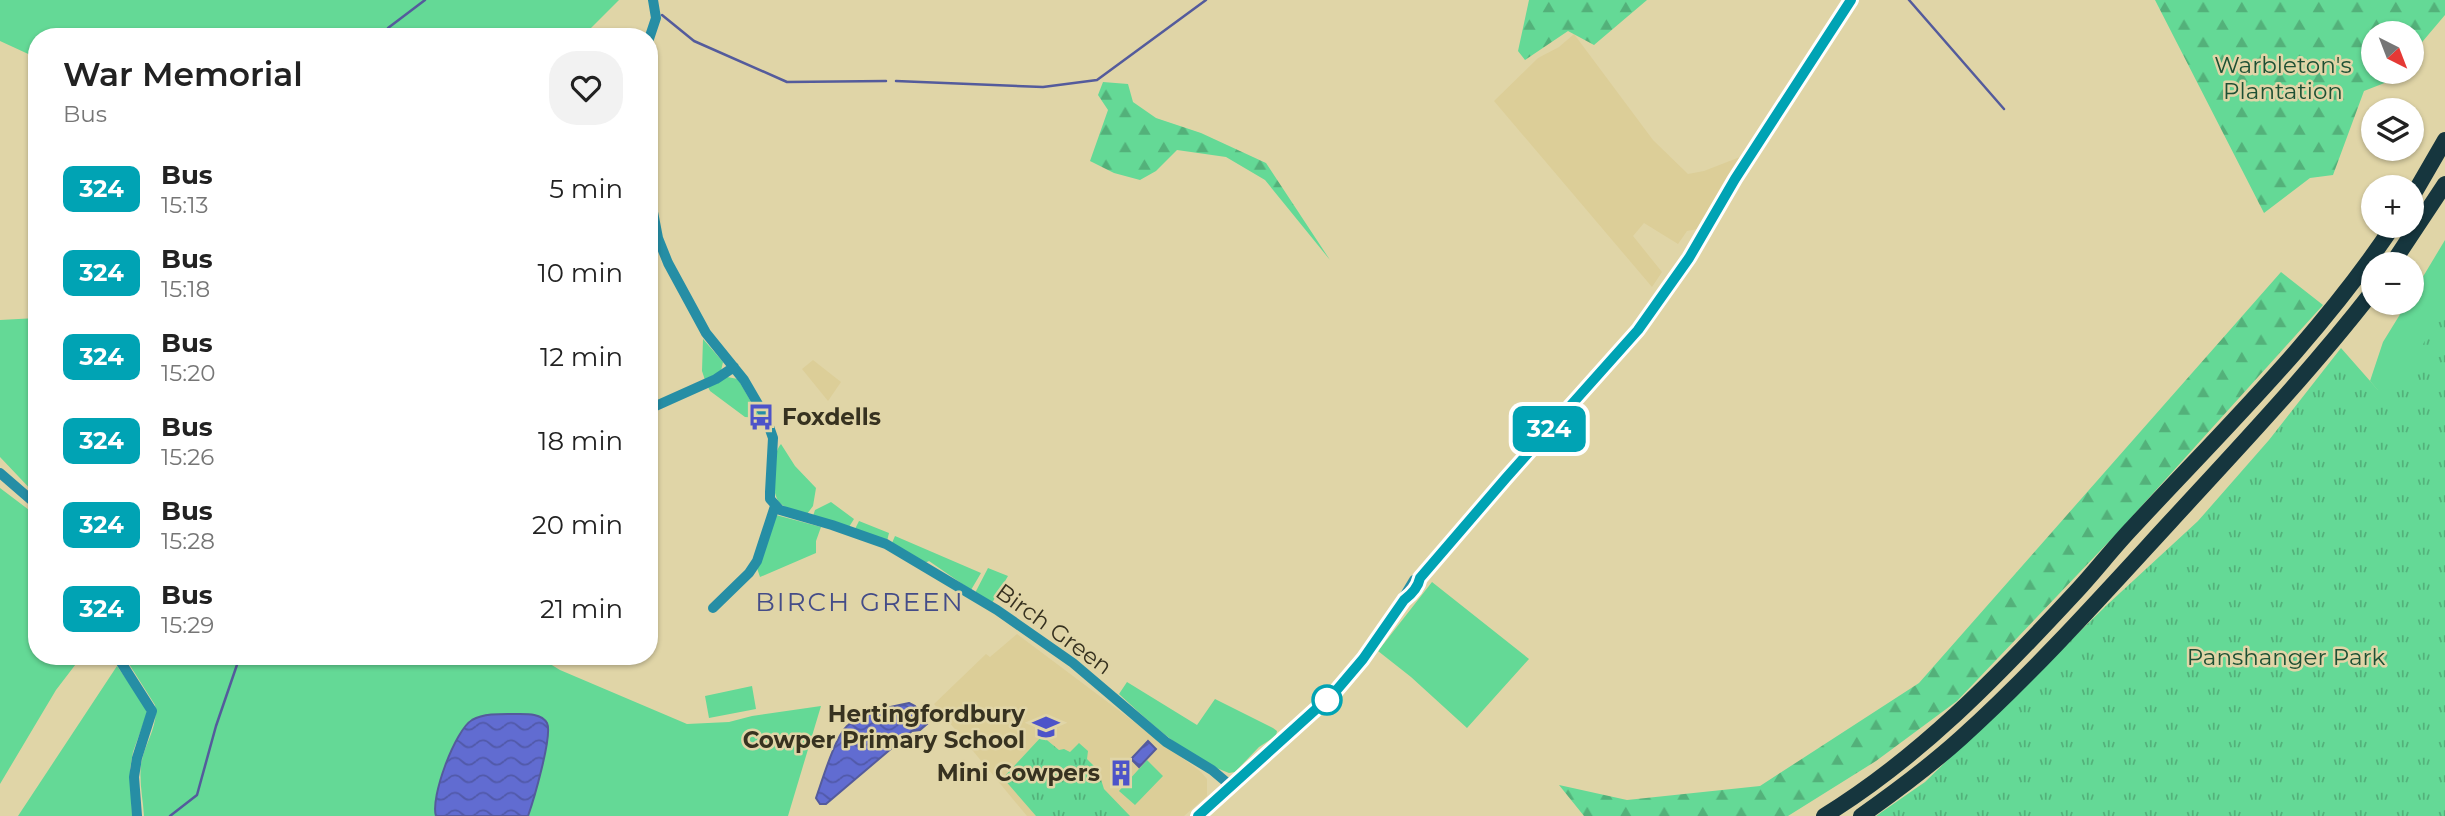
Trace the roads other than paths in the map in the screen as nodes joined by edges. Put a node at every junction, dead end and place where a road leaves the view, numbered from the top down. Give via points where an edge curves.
1 (653, 0) edge
2 (1851, 0) edge
3 (652, 28) edge
4 (2445, 140) edge
5 (2424, 176) edge
6 (2445, 184) edge
7 (658, 238) edge
8 (2385, 238) edge
9 (2400, 252) edge
10 (2361, 306) edge
11 (734, 367) junction
12 (658, 405) edge
13 (0, 473) edge
14 (28, 497) edge
15 (775, 506) junction
16 (713, 608) dead end
17 (123, 665) edge
18 (1231, 786) junction
19 (137, 816) edge
20 (1198, 816) edge
21 (1824, 816) edge
22 (1861, 816) edge

1 - 3 street
2 - 18 street via 1689,258 1638,330 1420,578 1335,692
4 - 5 highway
6 - 9 highway
7 - 11 street via 698,320
8 - 21 highway via 2308,337 2011,660 1914,752
10 - 22 highway via 2328,349 2044,655 1959,739
11 - 12 street
11 - 15 street via 760,405 773,438 770,499
13 - 14 street
15 - 16 street via 757,561
15 - 18 street, Birch Green via 886,544 947,579 1073,663 1166,742
17 - 19 street via 152,711 134,778
18 - 20 street

